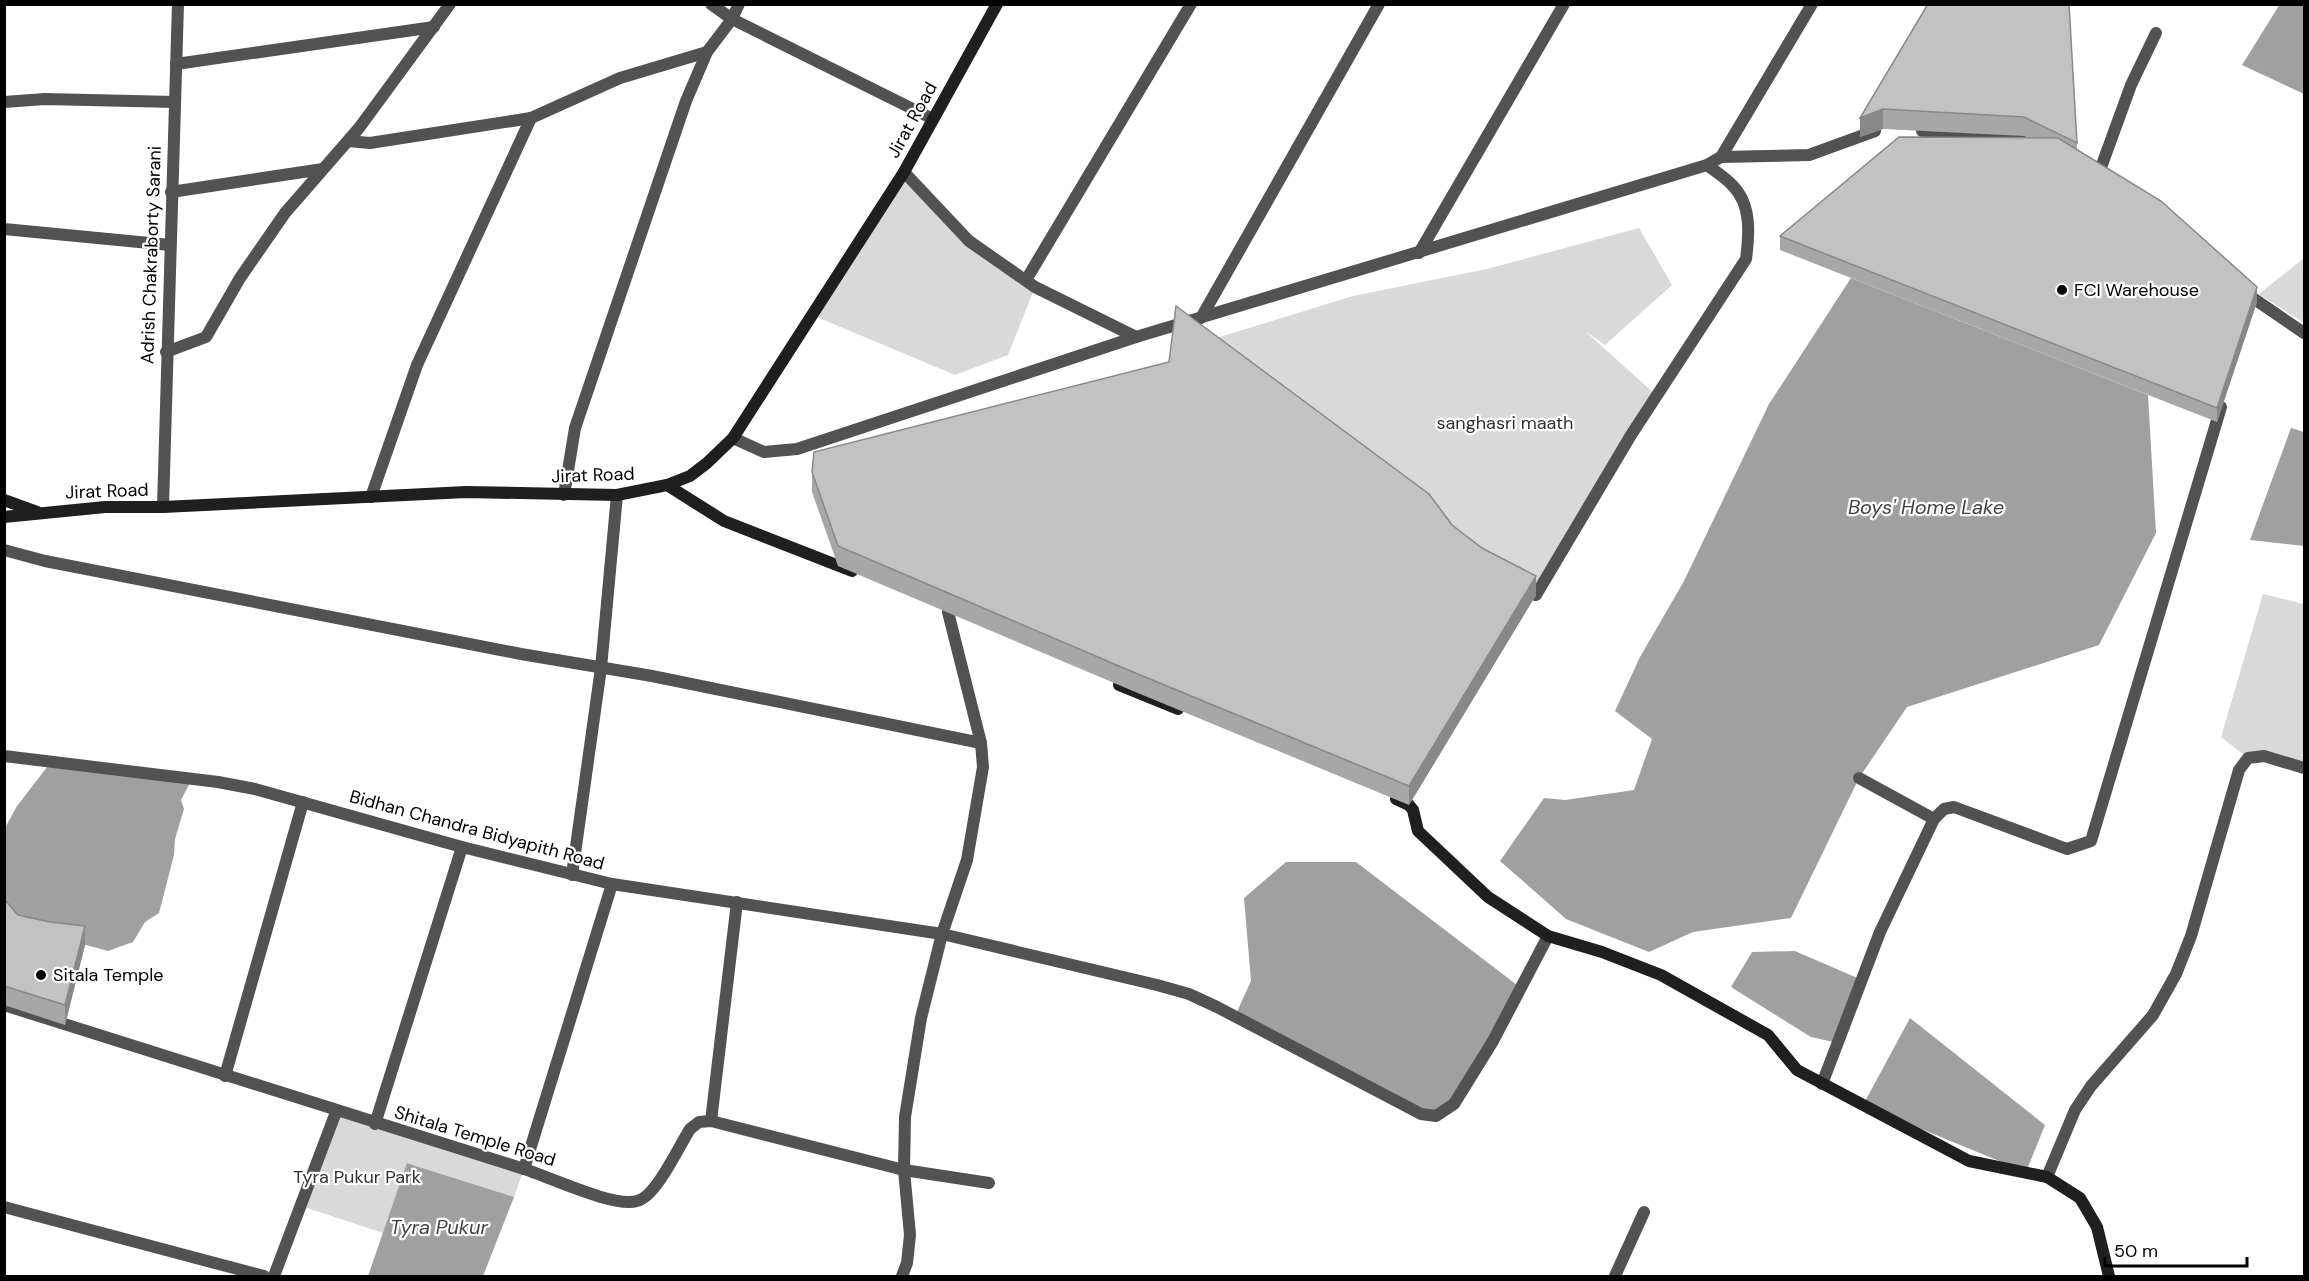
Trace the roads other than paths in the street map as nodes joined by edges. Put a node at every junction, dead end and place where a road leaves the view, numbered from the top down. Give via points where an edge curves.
1 (178, 4) edge
2 (450, 4) edge
3 (711, 4) edge
4 (739, 4) edge
5 (997, 4) edge
6 (1191, 4) edge
7 (1378, 4) edge
8 (1564, 4) edge
9 (1812, 4) edge
10 (732, 19) junction
11 (434, 27) junction
12 (2156, 33) dead end
13 (707, 52) junction
14 (176, 64) junction
15 (4, 102) edge
16 (175, 102) junction
17 (531, 118) junction
18 (933, 119) junction
19 (1870, 120) edge
20 (1883, 129) edge
21 (1906, 130) edge
22 (1860, 137) junction
23 (348, 141) junction
24 (2058, 153) edge
25 (1721, 157) junction
26 (1707, 165) junction
27 (2084, 166) edge
28 (323, 169) junction
29 (904, 172) junction
30 (171, 192) junction
31 (4, 229) edge
32 (170, 245) junction
33 (1419, 253) junction
34 (1026, 280) junction
35 (2231, 281) edge
36 (1201, 318) junction
37 (2304, 333) edge
38 (1136, 337) junction
39 (166, 352) junction
40 (2223, 400) edge
41 (733, 438) junction
42 (667, 485) junction
43 (564, 495) junction
44 (617, 495) junction
45 (371, 497) junction
46 (4, 500) edge
47 (163, 507) junction
48 (38, 513) junction
49 (4, 517) edge
50 (4, 550) edge
51 (861, 574) edge
52 (1531, 597) edge
53 (948, 612) edge
54 (601, 668) junction
55 (1111, 682) edge
56 (1186, 712) edge
57 (981, 743) junction
58 (4, 756) edge
59 (2304, 768) edge
60 (1859, 778) dead end
61 (1388, 795) edge
62 (303, 802) junction
63 (1934, 819) junction
64 (462, 847) junction
65 (572, 875) junction
66 (612, 884) junction
67 (737, 902) junction
68 (942, 934) junction
69 (1548, 936) junction
70 (4, 1005) edge
71 (225, 1076) junction
72 (1822, 1083) junction
73 (336, 1112) junction
74 (711, 1121) junction
75 (375, 1125) junction
76 (524, 1169) junction
77 (904, 1170) junction
78 (2047, 1177) junction
79 (989, 1183) dead end
80 (4, 1207) edge
81 (1644, 1212) dead end
82 (264, 1276) edge
83 (274, 1276) edge
84 (902, 1276) edge
85 (1615, 1276) edge
86 (2109, 1276) edge

1 - 14 street, Adrish Chakraborty Sarani
2 - 11 street
3 - 10 street
4 - 10 street
5 - 18 main road, Jirat Road
6 - 34 street
7 - 36 street
8 - 33 street
9 - 25 street
10 - 13 street
10 - 18 street
11 - 14 street
11 - 23 street
12 - 27 street via 2131,86 2104,176
13 - 17 street via 620,78
13 - 43 street via 686,101 575,428
14 - 16 street, Adrish Chakraborty Sarani
15 - 16 street
16 - 30 street, Adrish Chakraborty Sarani
17 - 23 street via 370,142
17 - 45 street via 417,365
18 - 29 main road, Jirat Road
19 - 22 street
20 - 22 street
21 - 24 street via 2024,136
22 - 25 street via 1809,155
23 - 28 street
25 - 26 street
26 - 33 street
26 - 52 street via 1735,187 1746,210 1746,259 1630,435
28 - 30 street
28 - 39 street via 285,213 240,278 206,337
29 - 34 street via 969,241
29 - 41 main road, Jirat Road
30 - 32 street, Adrish Chakraborty Sarani
31 - 32 street
32 - 39 street, Adrish Chakraborty Sarani
33 - 36 street
34 - 38 street
35 - 37 street via 2255,307
36 - 38 street via 1180,329
38 - 41 street via 797,449 764,452
39 - 47 street, Adrish Chakraborty Sarani
40 - 63 street via 2091,841 2067,849 1954,807 1944,809
41 - 42 main road, Jirat Road via 690,476
42 - 44 main road, Jirat Road
42 - 51 main road via 724,521
43 - 44 main road, Jirat Road
43 - 45 main road, Jirat Road via 466,492
44 - 54 street
45 - 47 main road, Jirat Road
46 - 48 main road, Jirat Road
47 - 48 main road, Jirat Road
48 - 49 main road
50 - 54 street
53 - 57 street
54 - 57 street
54 - 65 street
55 - 56 main road
57 - 68 street via 983,767 967,860
58 - 62 street, Bidhan Chandra Bidyapith Road via 218,783
59 - 78 street via 2264,756 2248,758 2239,770 2191,936 2176,974 2153,1015 2075,1110
60 - 63 street
61 - 69 main road via 1412,800 1418,831 1488,897
62 - 64 street, Bidhan Chandra Bidyapith Road
62 - 71 street
63 - 72 street via 1880,932
64 - 65 street, Bidhan Chandra Bidyapith Road
64 - 75 street
65 - 66 street, Bidhan Chandra Bidyapith Road
66 - 67 street, Bidhan Chandra Bidyapith Road
66 - 76 street
67 - 68 street, Bidhan Chandra Bidyapith Road
67 - 74 street
68 - 69 street, Bidhan Chandra Bidyapith Road via 1189,994 1421,1114 1436,1116 1454,1104 1493,1041
68 - 77 street via 921,1018 905,1117
69 - 72 main road via 1661,975 1768,1035 1797,1070
70 - 71 street, Shitala Temple Road
71 - 73 street, Shitala Temple Road
72 - 78 main road via 1969,1161
73 - 75 street, Shitala Temple Road
73 - 83 street
74 - 76 street, Shitala Temple Road via 699,1122 690,1129 651,1194 639,1201 621,1203
74 - 77 street
75 - 76 street, Shitala Temple Road
77 - 79 street
77 - 84 street via 910,1235
78 - 86 main road via 2080,1198 2097,1227
80 - 82 street
81 - 85 street

